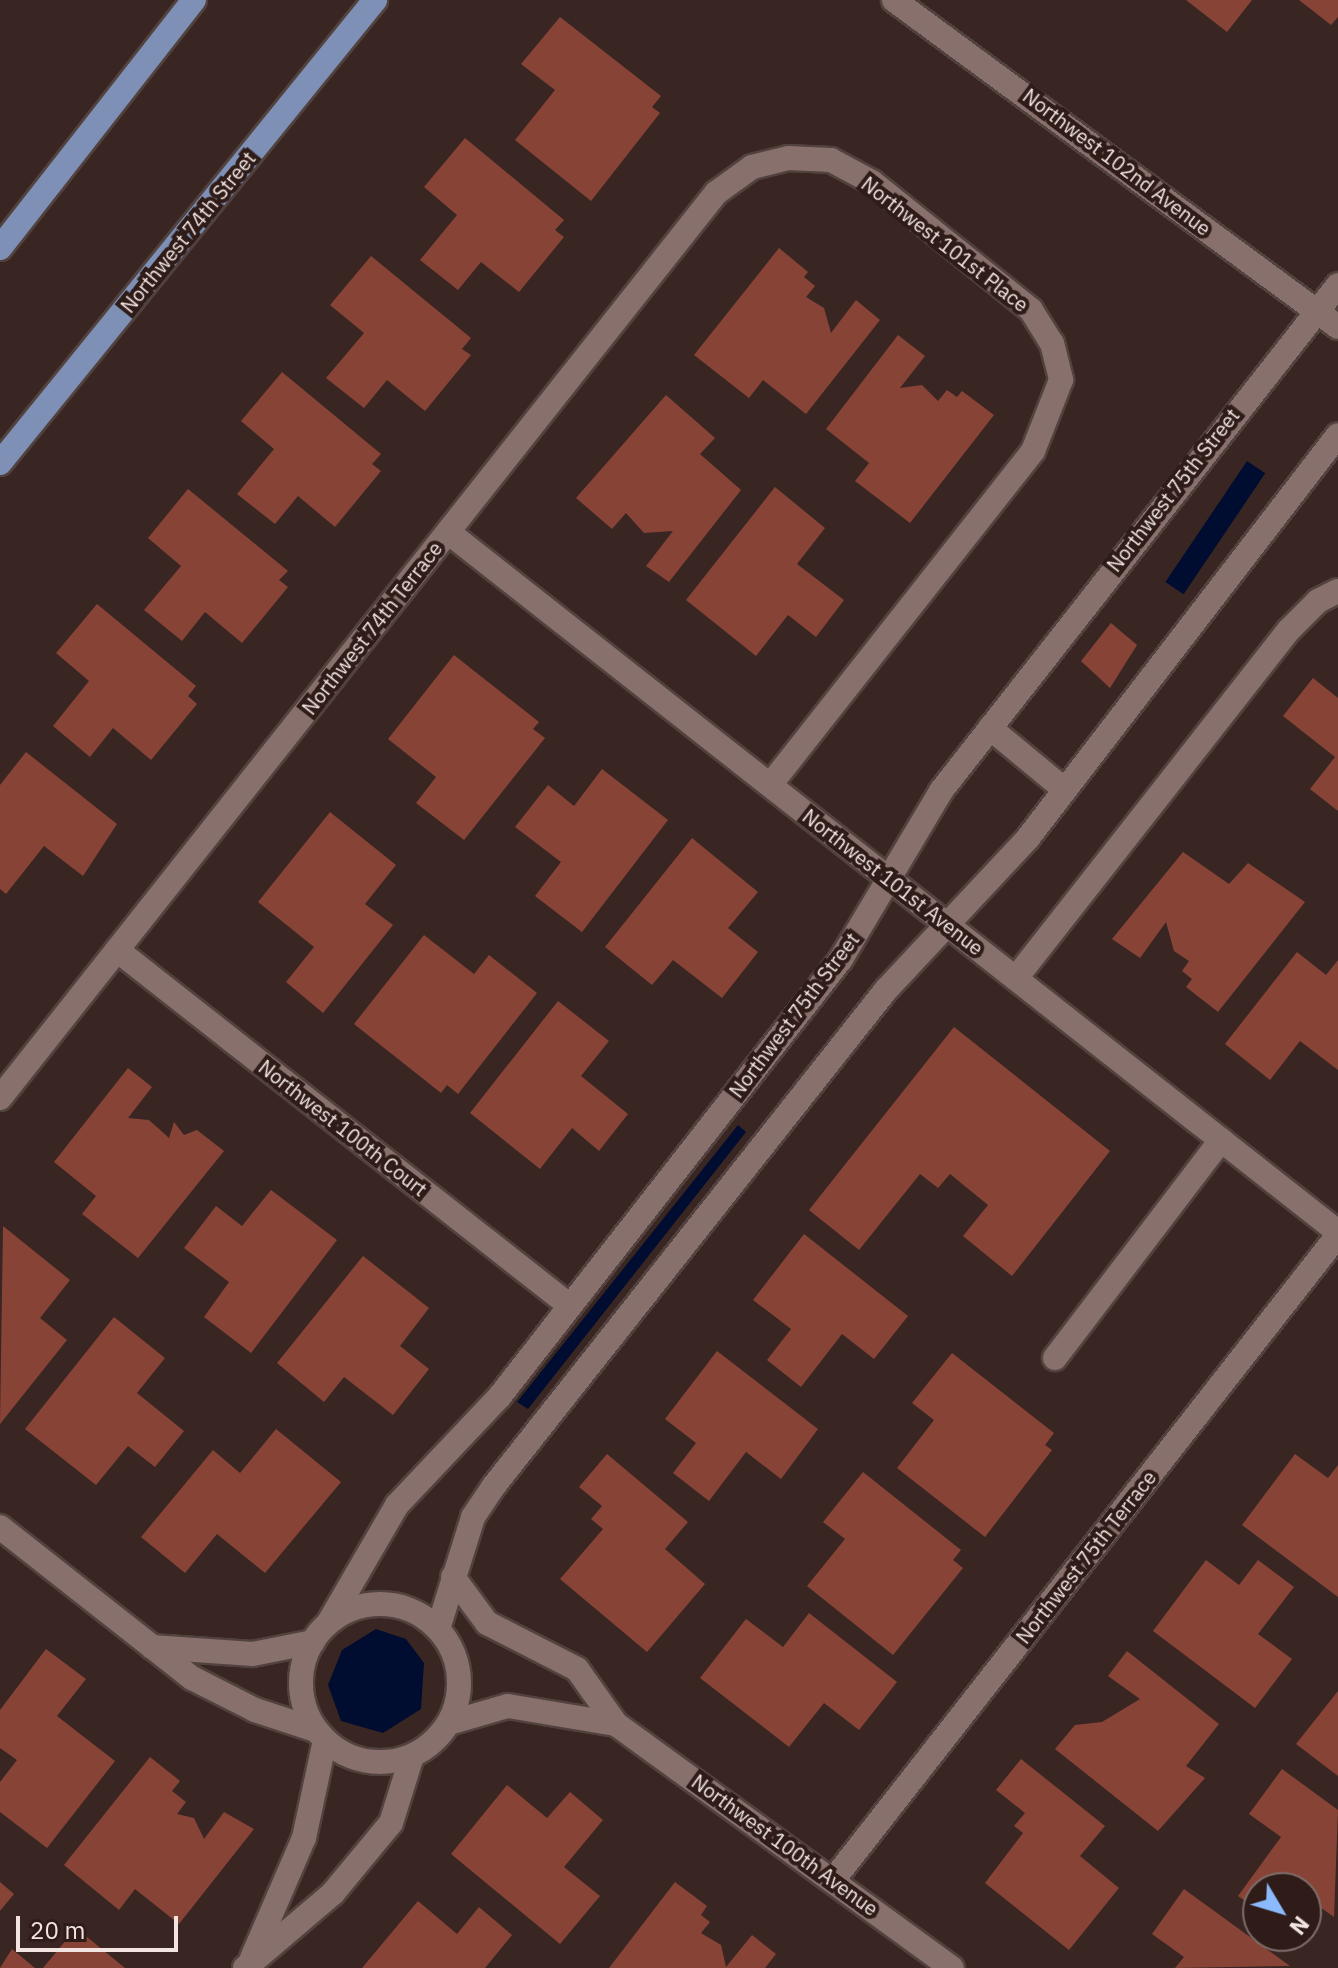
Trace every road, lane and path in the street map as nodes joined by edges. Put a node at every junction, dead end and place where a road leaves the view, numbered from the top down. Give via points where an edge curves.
1 (194, 0) edge
2 (375, 0) edge
3 (894, 0) edge
4 (752, 167) joint
5 (0, 248) edge
6 (1338, 285) edge
7 (1317, 311) junction
8 (1338, 327) edge
9 (1338, 435) edge
10 (0, 463) edge
11 (448, 532) junction
12 (1338, 591) edge
13 (990, 728) junction
14 (770, 785) junction
15 (1065, 790) junction
16 (888, 879) junction
17 (945, 923) junction
18 (117, 950) junction
19 (1016, 978) junction
20 (0, 1098) edge
21 (1221, 1140) junction
22 (1338, 1234) edge
23 (570, 1306) junction
24 (1055, 1358) dead end
25 (0, 1527) edge
26 (453, 1577) junction
27 (329, 1622) junction
28 (438, 1629) junction
29 (313, 1642) junction
30 (152, 1647) junction
31 (449, 1723) junction
32 (616, 1724) junction
33 (321, 1735) junction
34 (412, 1756) junction
35 (834, 1879) junction
36 (248, 1964) edge
37 (952, 1968) edge

1 - 5 main road
2 - 10 main road, Northwest 74th Street
3 - 7 street, Northwest 102nd Avenue
4 - 11 street, Northwest 74th Terrace via 716,193
4 - 14 street, Northwest 101st Place via 788,158 831,160 858,174 1031,310 1052,343 1061,380 1052,415 1033,451
6 - 7 street, Northwest 75th Street
7 - 8 street, Northwest 102nd Avenue
7 - 13 street, Northwest 75th Street
9 - 15 street
11 - 14 street, Northwest 101st Avenue
11 - 18 street, Northwest 74th Terrace
12 - 19 street via 1318,601 1289,630
13 - 15 street
13 - 16 street, Northwest 75th Street via 941,791
14 - 16 street, Northwest 101st Avenue
15 - 17 street via 1028,838
16 - 17 street, Northwest 101st Avenue
16 - 23 street, Northwest 75th Street via 841,959
17 - 19 street, Northwest 101st Avenue
17 - 26 street via 493,1487 473,1517
18 - 20 street, Northwest 74th Terrace
18 - 23 street, Northwest 100th Court
19 - 21 street, Northwest 101st Avenue
21 - 22 street, Northwest 101st Avenue
21 - 24 street
22 - 35 street, Northwest 75th Terrace
23 - 27 street, Northwest 75th Street via 500,1396 397,1505
25 - 30 street
26 - 28 street
26 - 32 street, Northwest 100th Avenue via 487,1623 577,1669
27 - 28 street via 361,1607 397,1605
27 - 29 street
28 - 31 street via 459,1674
29 - 30 street via 253,1654
29 - 33 street via 300,1690
30 - 33 street via 192,1678
31 - 32 street, Northwest 100th Avenue via 508,1706
31 - 34 street
32 - 35 street, Northwest 100th Avenue
33 - 34 street via 362,1761
33 - 36 street via 304,1838
34 - 36 street via 391,1823 333,1893
35 - 37 street, Northwest 100th Avenue

